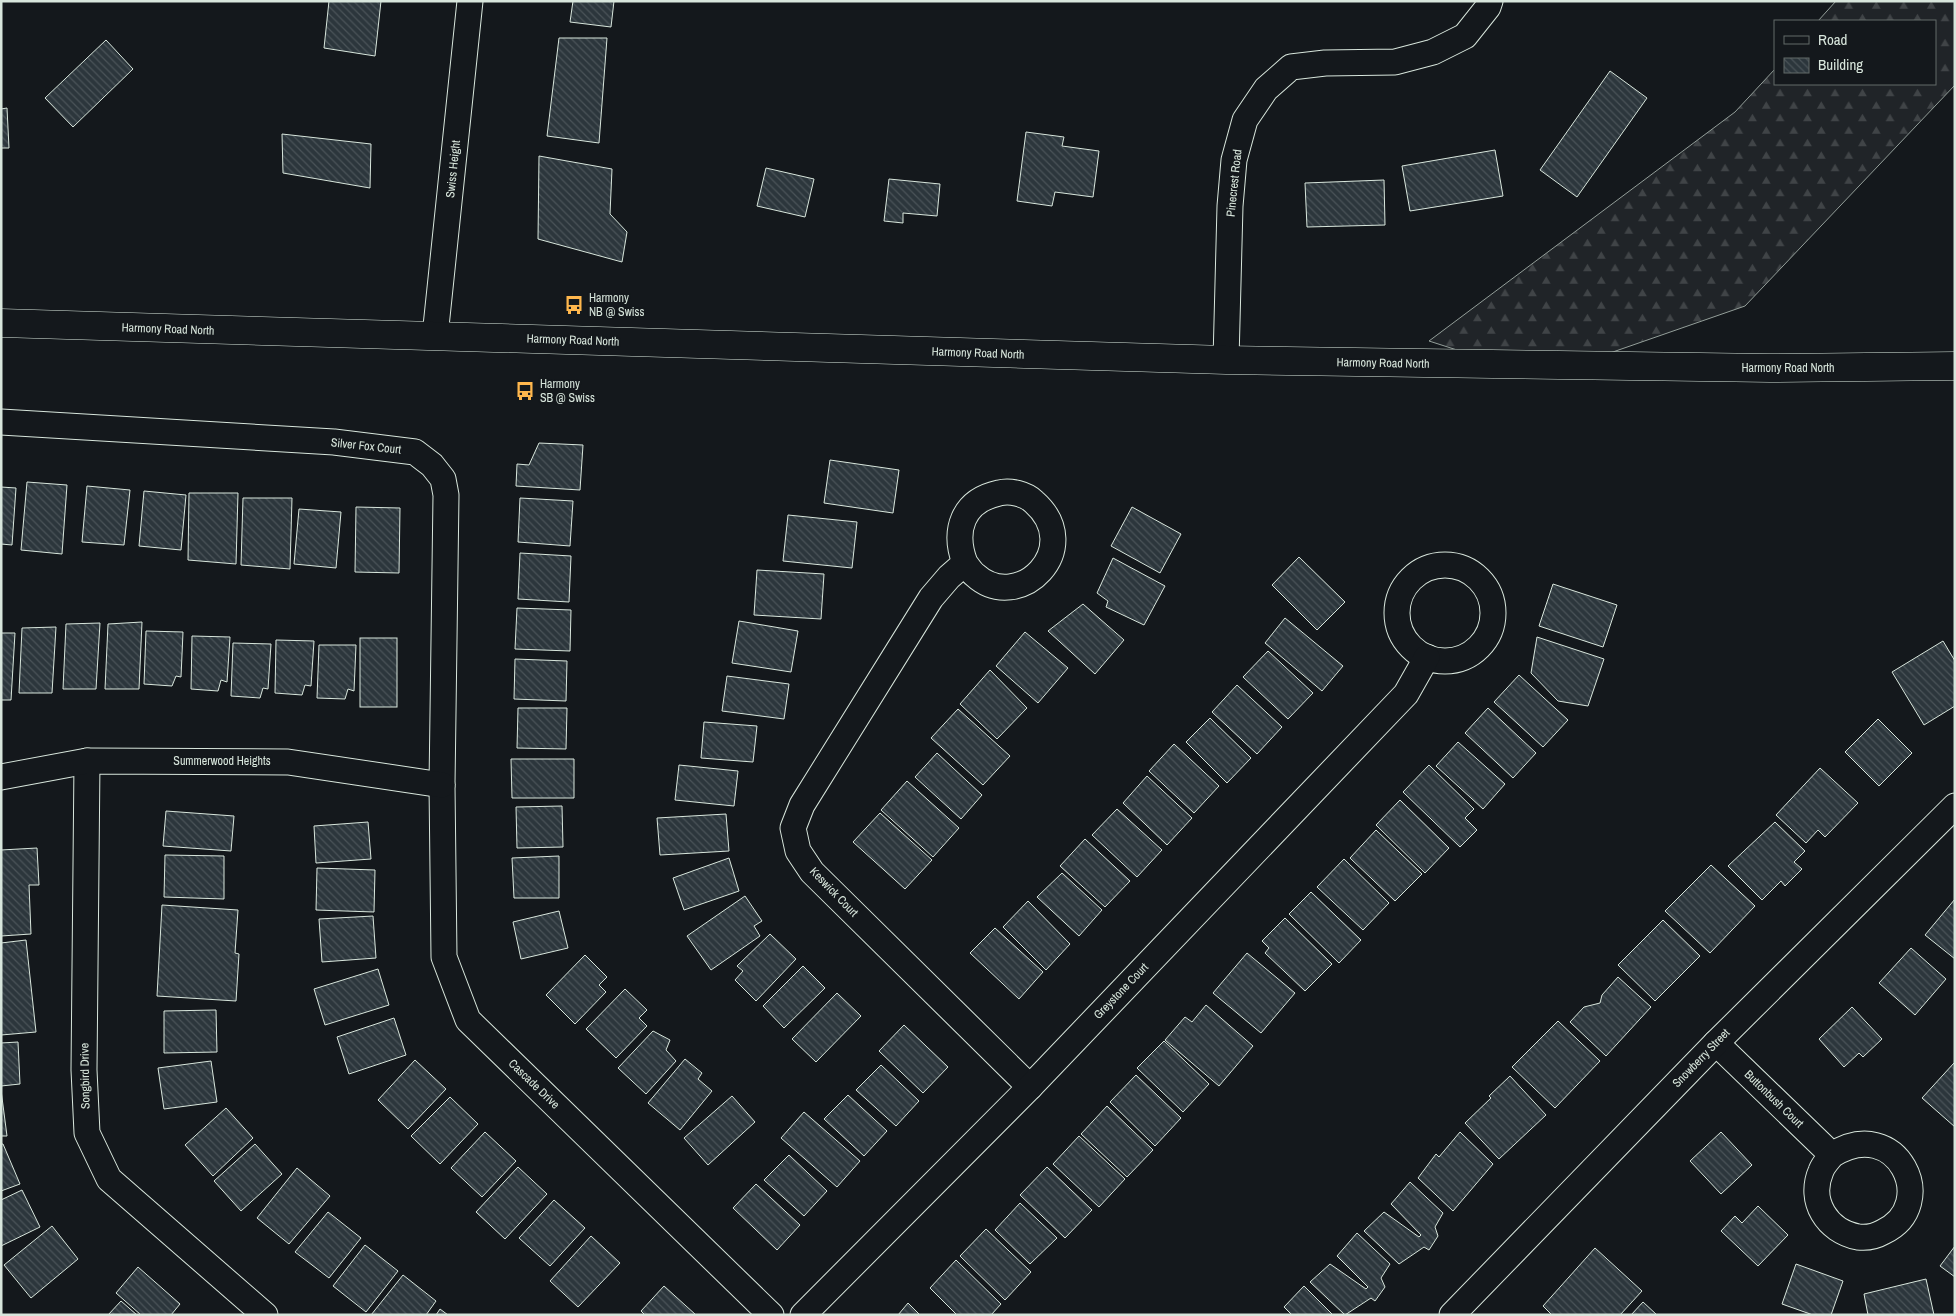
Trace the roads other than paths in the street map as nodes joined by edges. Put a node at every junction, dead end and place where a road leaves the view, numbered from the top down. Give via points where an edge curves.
1 (470, 1) edge
2 (1490, 1) edge
3 (1, 322) edge
4 (435, 336) junction
5 (1226, 360) junction
6 (1955, 366) edge
7 (1, 422) edge
8 (965, 563) dead end
9 (1426, 658) dead end
10 (87, 761) junction
11 (1, 777) edge
12 (442, 785) junction
13 (1955, 806) edge
14 (1716, 1043) junction
15 (1030, 1087) junction
16 (1832, 1155) dead end
17 (261, 1314) edge
18 (771, 1315) edge
19 (804, 1315) edge
20 (1452, 1315) edge

1 - 4 street, Swiss Height
2 - 5 street, Pinecrest Road via 1465,36 1433,52 1395,62 1291,67 1266,89 1245,120 1234,160
3 - 4 main road, Harmony Road North
4 - 5 main road, Harmony Road North
5 - 6 main road, Harmony Road North via 1770,368
7 - 12 street, Silver Fox Court via 334,442 415,452 432,465 444,479 446,495
8 - 15 street, Keswick Court via 931,598 802,805 793,828 798,851 812,872
9 - 15 street, Greystone Court via 1406,694
10 - 11 street, Summerwood Heights
10 - 12 street, Summerwood Heights via 288,762
10 - 17 street, Songbird Drive via 84,1070 87,1133 109,1179
12 - 18 street, Cascade Drive via 444,957 468,1020
13 - 14 street, Snowberry Street
14 - 16 street, Buttonbush Court
14 - 20 street, Snowberry Street
15 - 19 street, Greystone Court

